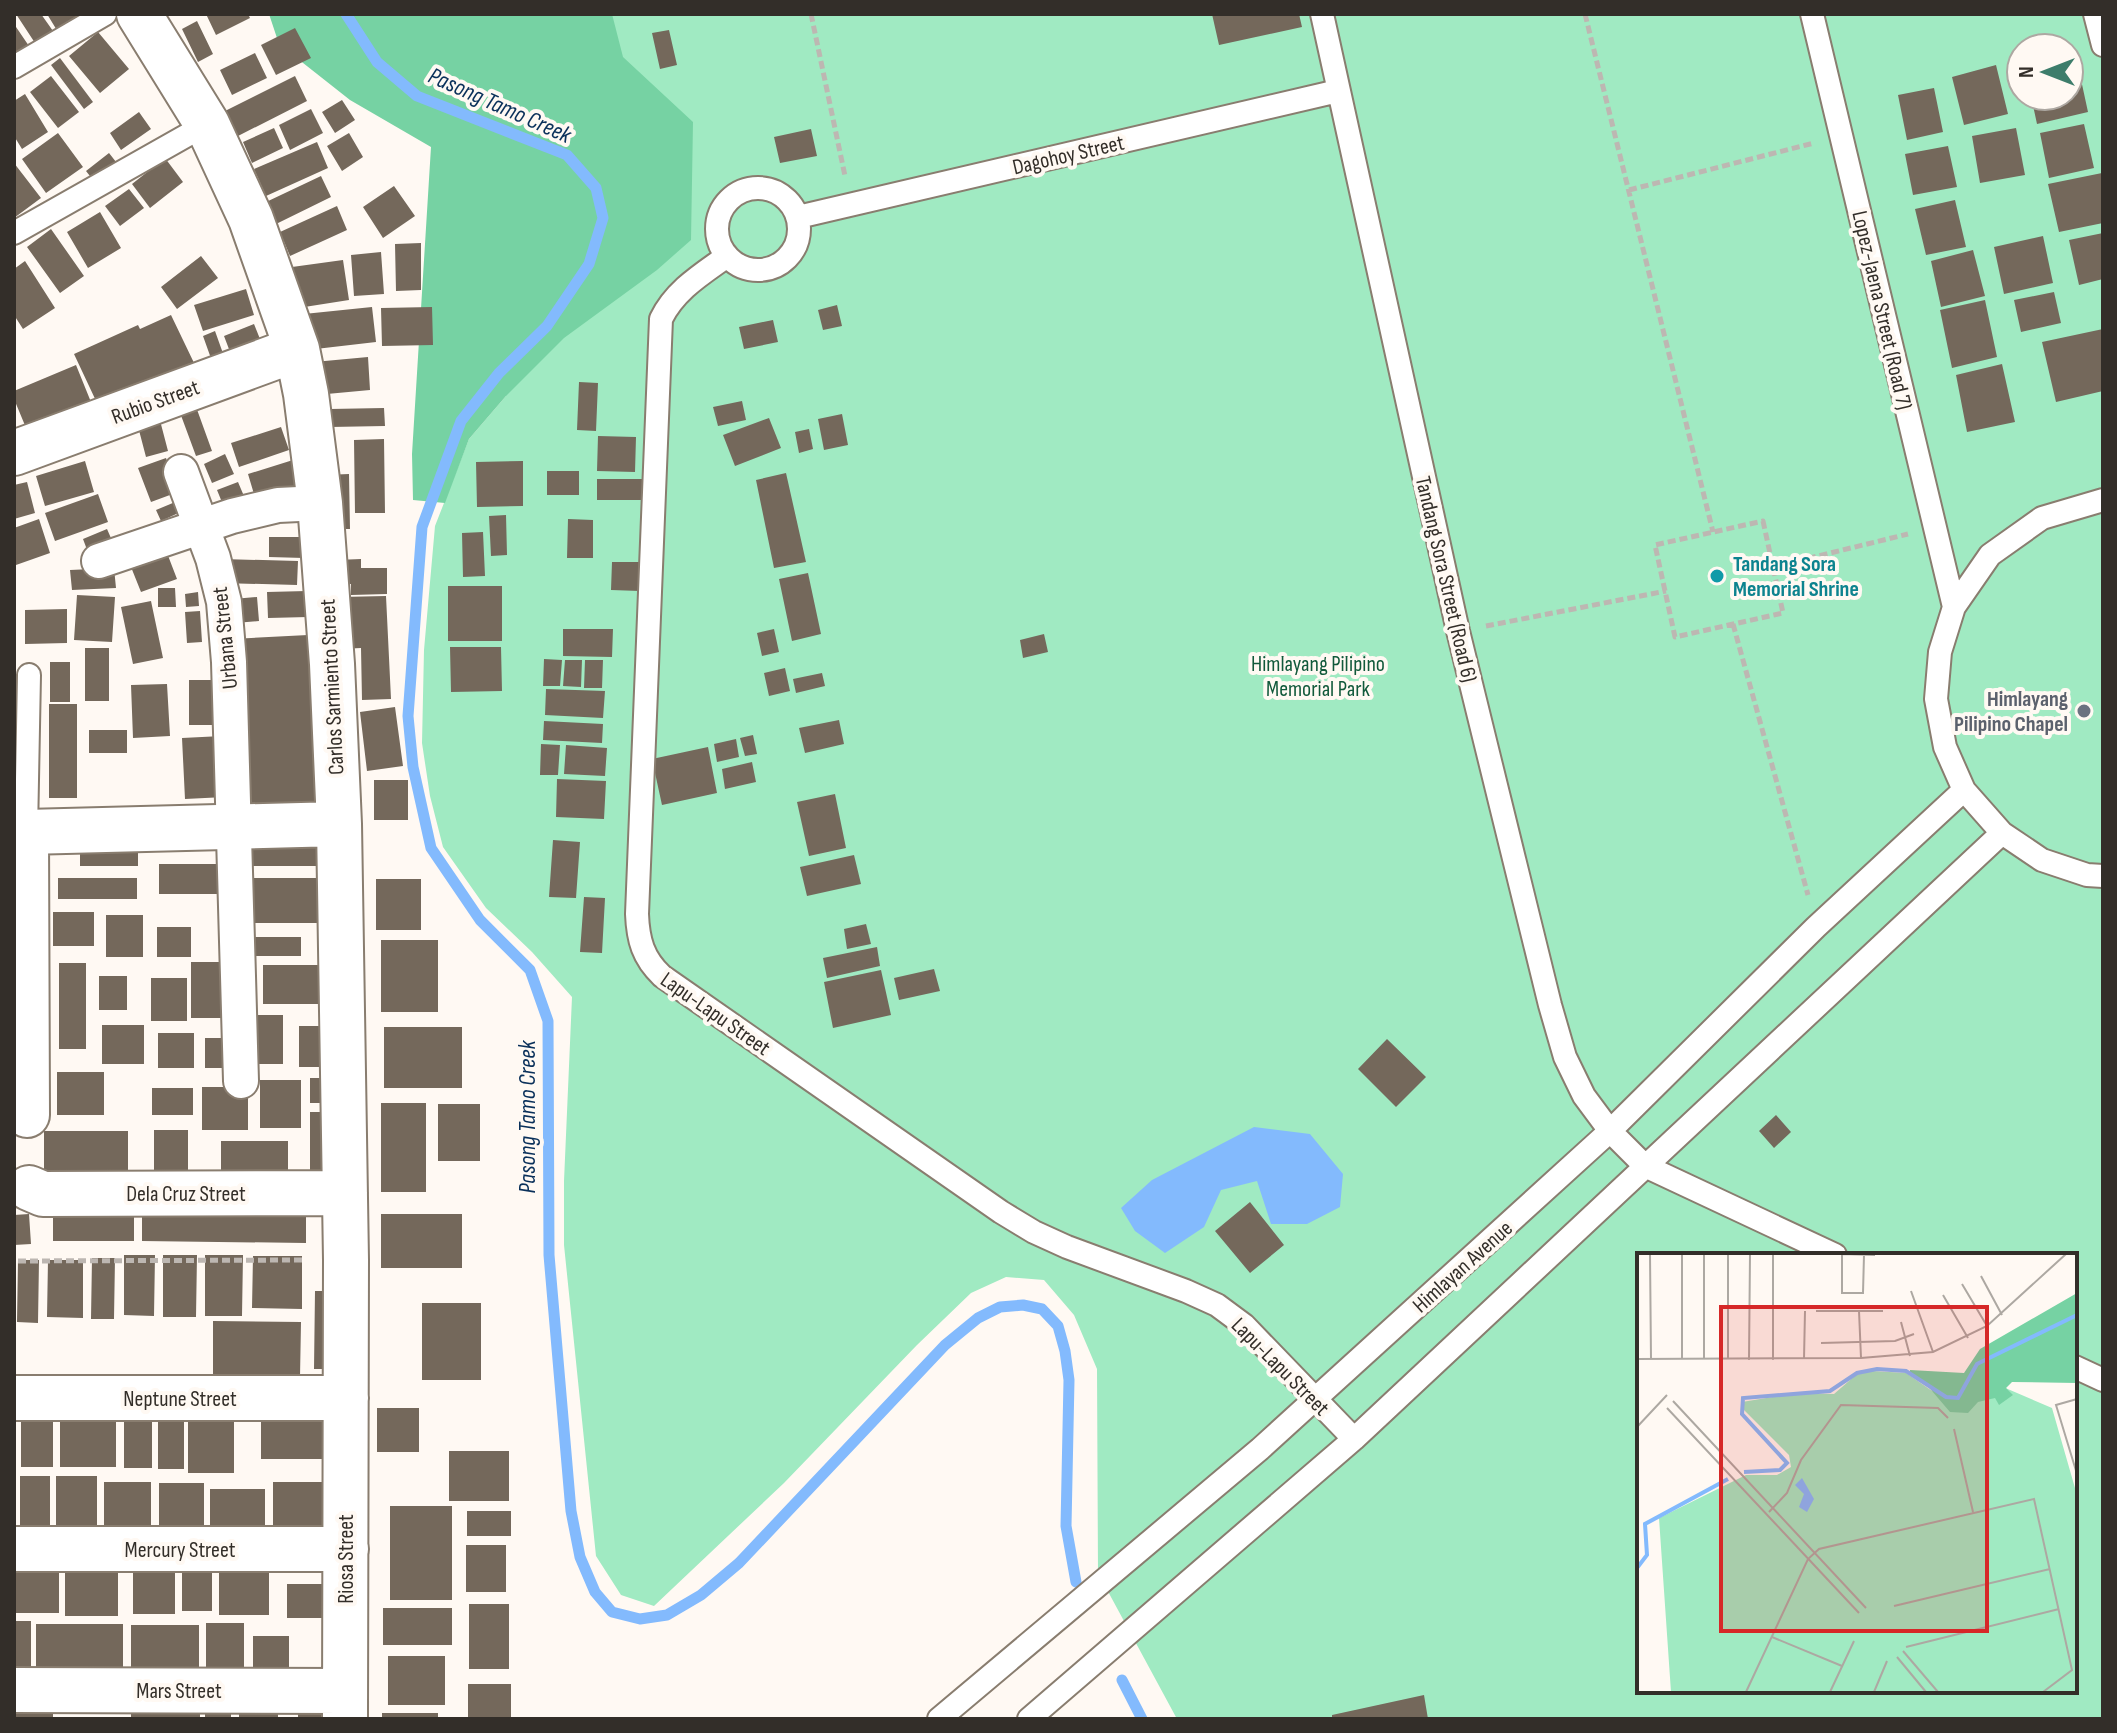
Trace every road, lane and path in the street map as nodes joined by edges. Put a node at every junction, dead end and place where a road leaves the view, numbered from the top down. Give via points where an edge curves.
1 (105, 14) edge
2 (139, 14) edge
3 (811, 14) edge
4 (1322, 14) edge
5 (1585, 14) edge
6 (1812, 14) edge
7 (2095, 14) edge
8 (2103, 45) edge
9 (14, 67) edge
10 (1338, 91) junction
11 (207, 124) junction
12 (1841, 136) junction
13 (1629, 190) junction
14 (851, 205) junction
15 (798, 217) junction
16 (14, 233) edge
17 (727, 256) junction
18 (297, 349) junction
19 (14, 453) edge
20 (181, 472) dead end
21 (2103, 500) edge
22 (320, 503) junction
23 (201, 524) junction
24 (1934, 528) junction
25 (1713, 532) junction
26 (99, 561) dead end
27 (1773, 567) junction
28 (1666, 591) junction
29 (1954, 607) junction
30 (1733, 624) junction
31 (1458, 631) junction
32 (29, 675) dead end
33 (1964, 790) junction
34 (339, 824) junction
35 (235, 826) junction
36 (26, 832) junction
37 (2002, 833) junction
38 (2103, 876) edge
39 (20, 885) edge
40 (1816, 927) junction
41 (241, 1081) dead end
42 (27, 1115) dead end
43 (1610, 1131) junction
44 (1645, 1166) junction
45 (29, 1188) dead end
46 (345, 1193) junction
47 (1831, 1253) edge
48 (311, 1260) dead end
49 (18, 1261) dead end
50 (2077, 1368) edge
51 (2103, 1380) edge
52 (14, 1398) edge
53 (346, 1398) junction
54 (1315, 1399) junction
55 (1354, 1439) junction
56 (14, 1549) edge
57 (346, 1549) junction
58 (14, 1690) edge
59 (345, 1705) edge
60 (939, 1719) edge
61 (1029, 1719) edge

1 - 9 lane
2 - 11 street, Carlos Sarmiento Street
3 - 14 path
4 - 10 lane, Tandang Sora Street (Road 6)
5 - 13 path
6 - 12 lane, Lopez-Jaena Street (Road 7)
7 - 8 lane
10 - 14 lane, Dagohoy Street
10 - 31 lane, Tandang Sora Street (Road 6)
11 - 16 lane
11 - 18 street, Carlos Sarmiento Street via 251,219
12 - 13 path
12 - 24 lane, Lopez-Jaena Street (Road 7)
13 - 25 path
14 - 15 lane, Dagohoy Street
15 - 17 lane via 799,234 784,261 755,270
15 - 17 lane via 785,198 763,188 746,189 732,197 717,225
17 - 54 lane, Lapu-Lapu Street via 677,294 661,319 637,914 642,952 662,976 1001,1212 1067,1247 1217,1305 1244,1325
18 - 19 street, Rubio Street
18 - 22 street, Carlos Sarmiento Street
20 - 23 street, Urbana Street
21 - 29 lane via 2042,518 1990,555
22 - 23 street via 278,505
22 - 34 street, Carlos Sarmiento Street
23 - 26 street
23 - 35 street, Urbana Street via 224,602
24 - 27 path
24 - 29 lane, Lopez-Jaena Street (Road 7)
25 - 27 path via 1763,521
25 - 28 path via 1655,545
27 - 30 path via 1783,613
28 - 30 path via 1675,637
28 - 31 path
29 - 33 lane via 1940,652 1936,699 1945,747
30 - 40 path
31 - 43 lane, Tandang Sora Street (Road 6) via 1565,1057 1584,1096
32 - 36 lane
33 - 37 lane
33 - 40 lane, Himlayan Avenue
34 - 35 street
34 - 46 street, Carlos Sarmiento Street
35 - 36 street
35 - 41 street, Urbana Street
36 - 39 street
37 - 38 lane via 2042,860
37 - 44 lane
39 - 42 street
40 - 43 lane, Himlayan Avenue
43 - 44 lane, Tandang Sora Street (Road 6)
43 - 54 lane, Himlayan Avenue
44 - 47 lane, Tandang Sora Street (Road 6)
44 - 55 lane
45 - 46 street, Dela Cruz Street via 43,1194
46 - 53 street, Carlos Sarmiento Street
48 - 49 path
50 - 51 lane
52 - 53 street, Neptune Street
53 - 57 street, Riosa Street
54 - 55 lane, Lapu-Lapu Street
54 - 60 lane, Himlayan Avenue
55 - 61 lane
56 - 57 street, Mercury Street
57 - 59 street, Riosa Street
58 - 59 street, Mars Street

